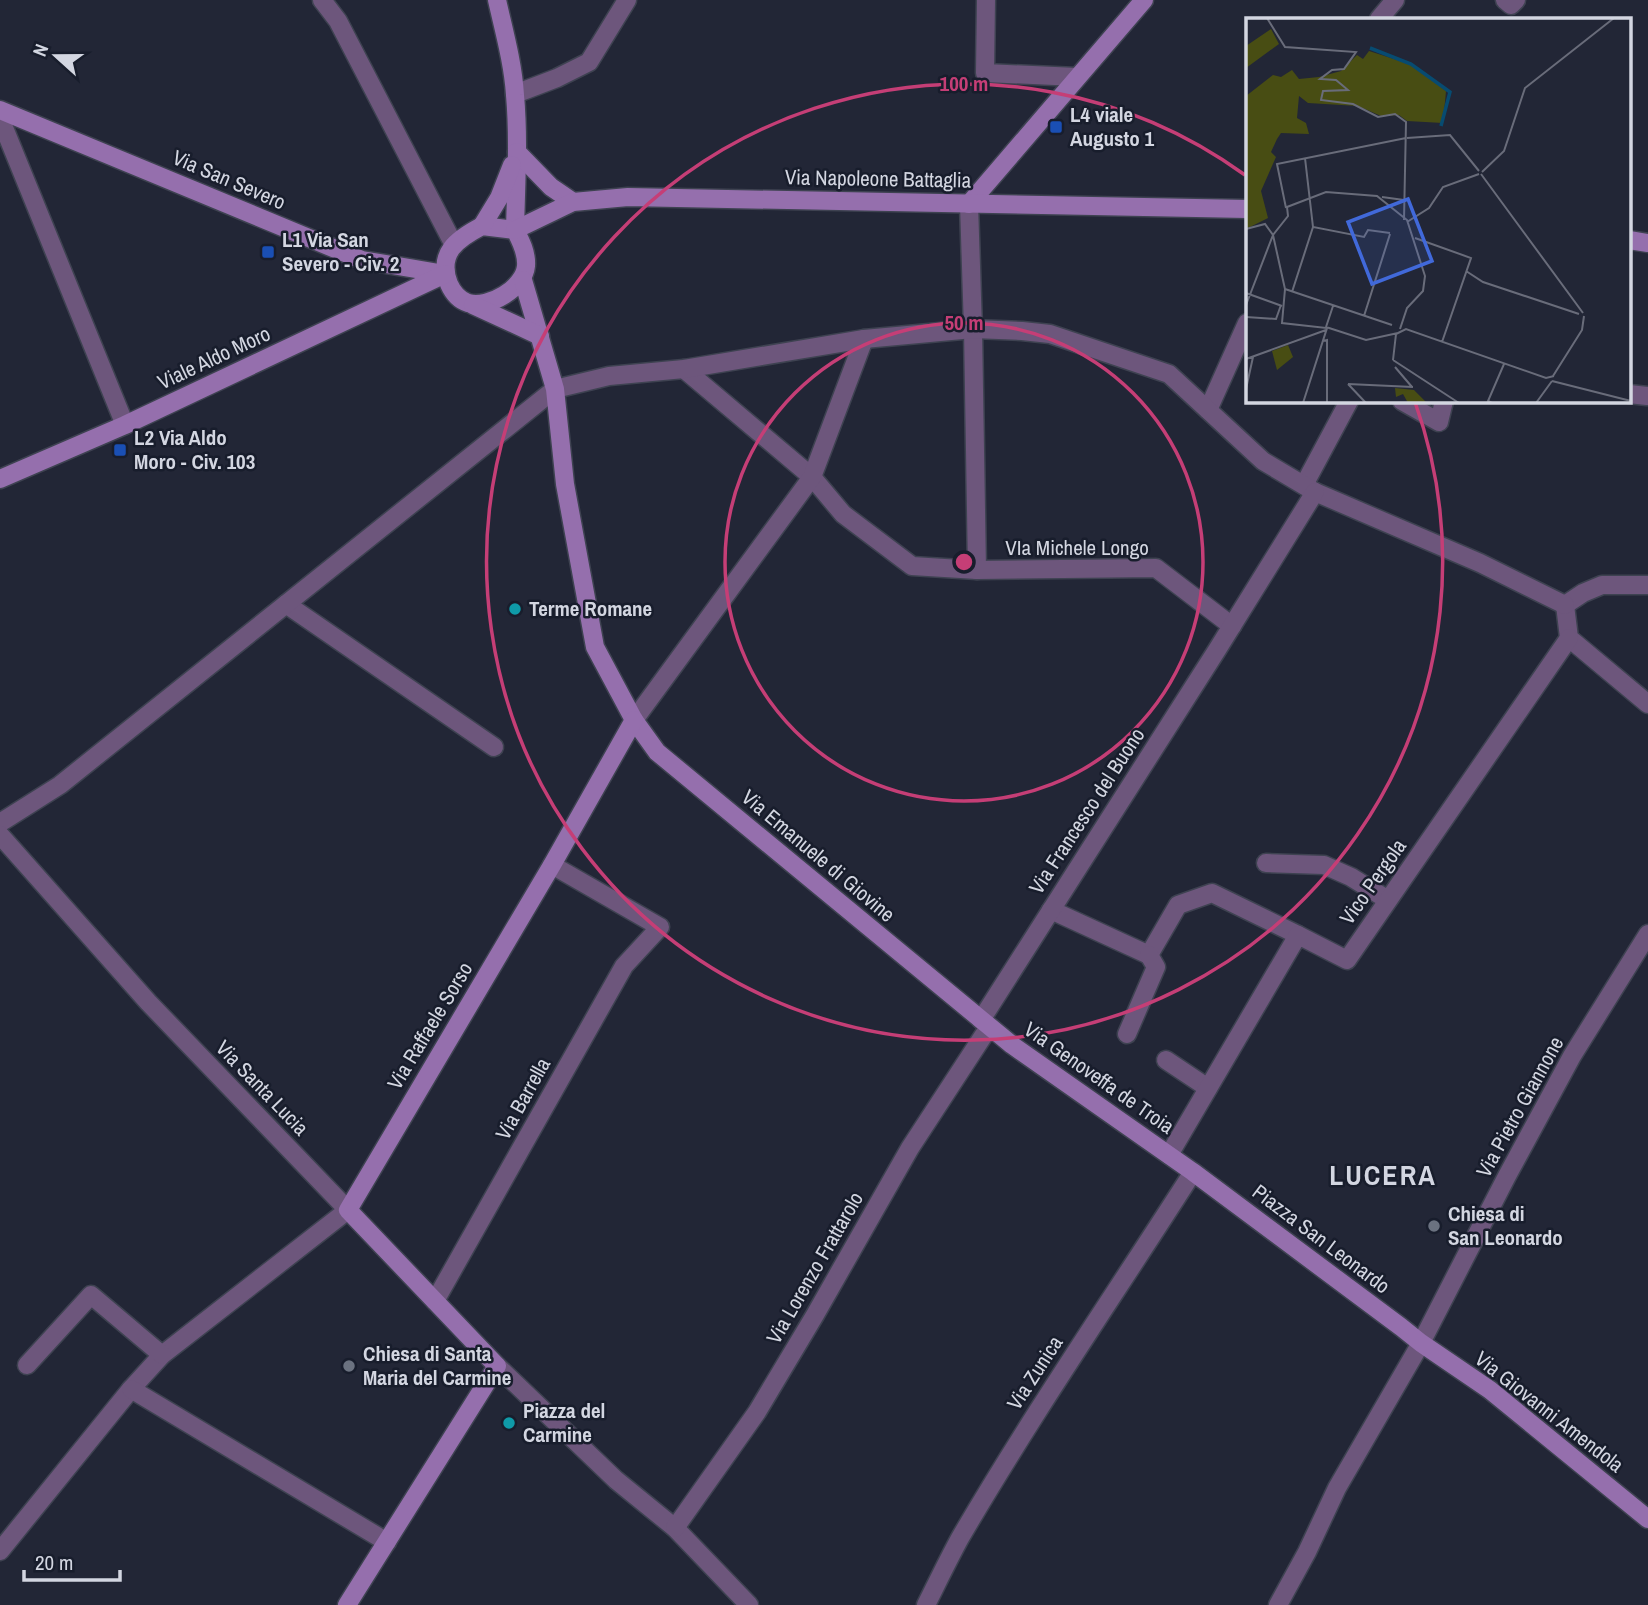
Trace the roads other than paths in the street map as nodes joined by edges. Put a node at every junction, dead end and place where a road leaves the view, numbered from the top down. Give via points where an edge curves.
1 (322, 0) edge
2 (497, 0) edge
3 (627, 0) edge
4 (986, 0) edge
5 (1144, 0) edge
6 (1395, 0) edge
7 (1380, 18) edge
8 (1077, 77) junction
9 (515, 94) junction
10 (0, 110) edge
11 (0, 118) edge
12 (517, 152) junction
13 (573, 202) junction
14 (969, 204) junction
15 (1246, 209) edge
16 (482, 226) junction
17 (515, 230) junction
18 (454, 245) junction
19 (445, 274) junction
20 (523, 280) junction
21 (471, 304) junction
22 (1246, 325) edge
23 (974, 329) junction
24 (540, 336) junction
25 (864, 339) junction
26 (684, 369) junction
27 (555, 389) junction
28 (1349, 402) edge
29 (1404, 402) edge
30 (1444, 402) edge
31 (1208, 410) junction
32 (125, 425) junction
33 (812, 477) junction
34 (0, 480) edge
35 (1310, 489) junction
36 (977, 570) junction
37 (1648, 585) edge
38 (286, 604) junction
39 (1566, 605) junction
40 (1232, 626) junction
41 (1569, 638) junction
42 (1648, 704) edge
43 (634, 720) junction
44 (494, 747) dead end
45 (0, 822) edge
46 (0, 835) edge
47 (1266, 863) dead end
48 (552, 865) junction
49 (1388, 900) junction
50 (1051, 910) junction
51 (1298, 934) junction
52 (1648, 934) edge
53 (1149, 955) junction
54 (985, 1023) junction
55 (1127, 1034) dead end
56 (1166, 1060) dead end
57 (1208, 1088) junction
58 (1169, 1155) junction
59 (1193, 1172) junction
60 (348, 1210) junction
61 (435, 1301) junction
62 (1421, 1343) junction
63 (162, 1355) junction
64 (27, 1365) dead end
65 (497, 1366) junction
66 (131, 1389) junction
67 (1648, 1518) edge
68 (675, 1528) junction
69 (387, 1542) junction
70 (0, 1550) edge
71 (347, 1605) edge
72 (750, 1605) edge
73 (926, 1605) edge
74 (1278, 1605) edge

1 - 18 street via 338,21
2 - 9 street
3 - 9 street via 589,62
4 - 8 street via 985,73
5 - 8 street
6 - 7 street
8 - 14 street
9 - 12 street
10 - 19 street, Via San Severo via 362,260
11 - 32 street
12 - 13 street
12 - 16 street
12 - 17 street
13 - 14 street, Via Napoleone Battaglia via 628,197
13 - 17 street, Via Napoleone Battaglia
14 - 15 street, Via Napoleone Battaglia
14 - 23 street
16 - 17 street
16 - 18 street
17 - 20 street via 523,244
18 - 19 street via 445,260
19 - 21 street via 452,292
19 - 32 street, Viale Aldo Moro
20 - 21 street via 488,303
20 - 24 street, Via Emanuele di Giovine
21 - 24 street
22 - 31 street
23 - 25 street
23 - 31 street via 1050,334 1169,374
23 - 36 street
24 - 27 street, Via Emanuele di Giovine
25 - 26 street
25 - 33 street
26 - 27 street via 609,376
26 - 33 street, VIa Michele Longo
27 - 38 street
27 - 43 street, Via Emanuele di Giovine via 565,484 595,647
28 - 35 street, Via Francesco del Buono
29 - 30 street via 1439,422
31 - 35 street via 1263,461
32 - 34 street, Viale Aldo Moro
33 - 36 street, VIa Michele Longo via 843,514 912,566
33 - 43 street
35 - 39 street
35 - 40 street, Via Francesco del Buono
36 - 40 street, VIa Michele Longo via 1156,568
37 - 39 street via 1602,585
38 - 44 street
38 - 45 street via 60,785
39 - 41 street
40 - 50 street, Via Francesco del Buono
41 - 42 street
41 - 49 street, Vico Pergola
43 - 48 street, Via Raffaele Sorso
43 - 54 street, Via Emanuele di Giovine via 657,752
46 - 60 street, Via Santa Lucia via 148,1002
47 - 49 street via 1324,865
48 - 60 street, Via Raffaele Sorso
48 - 61 street, Via Barrella via 660,927 624,966
49 - 51 street, Vico Pergola via 1347,960
50 - 53 street
50 - 54 street, Via Francesco del Buono
51 - 53 street via 1212,893 1178,905
51 - 57 street
52 - 62 street, Via Pietro Giannone via 1572,1056
53 - 55 street via 1156,967
54 - 58 street, Via Genoveffa de Troia
54 - 68 street, Via Lorenzo Frattarolo via 757,1412
56 - 57 street
57 - 58 street
58 - 59 street, Via Genoveffa de Troia
59 - 62 street, Piazza San Leonardo
59 - 73 street, Via Zunica via 1050,1391 960,1539
60 - 61 street, Via Santa Lucia
60 - 63 street
61 - 65 street, Via Santa Lucia
62 - 67 street, Via Giovanni Amendola via 1490,1390
62 - 74 street, Via Pietro Giannone
63 - 64 street via 91,1294
63 - 66 street
65 - 68 street via 616,1480
65 - 69 street
66 - 69 street
66 - 70 street
68 - 72 street
69 - 71 street

